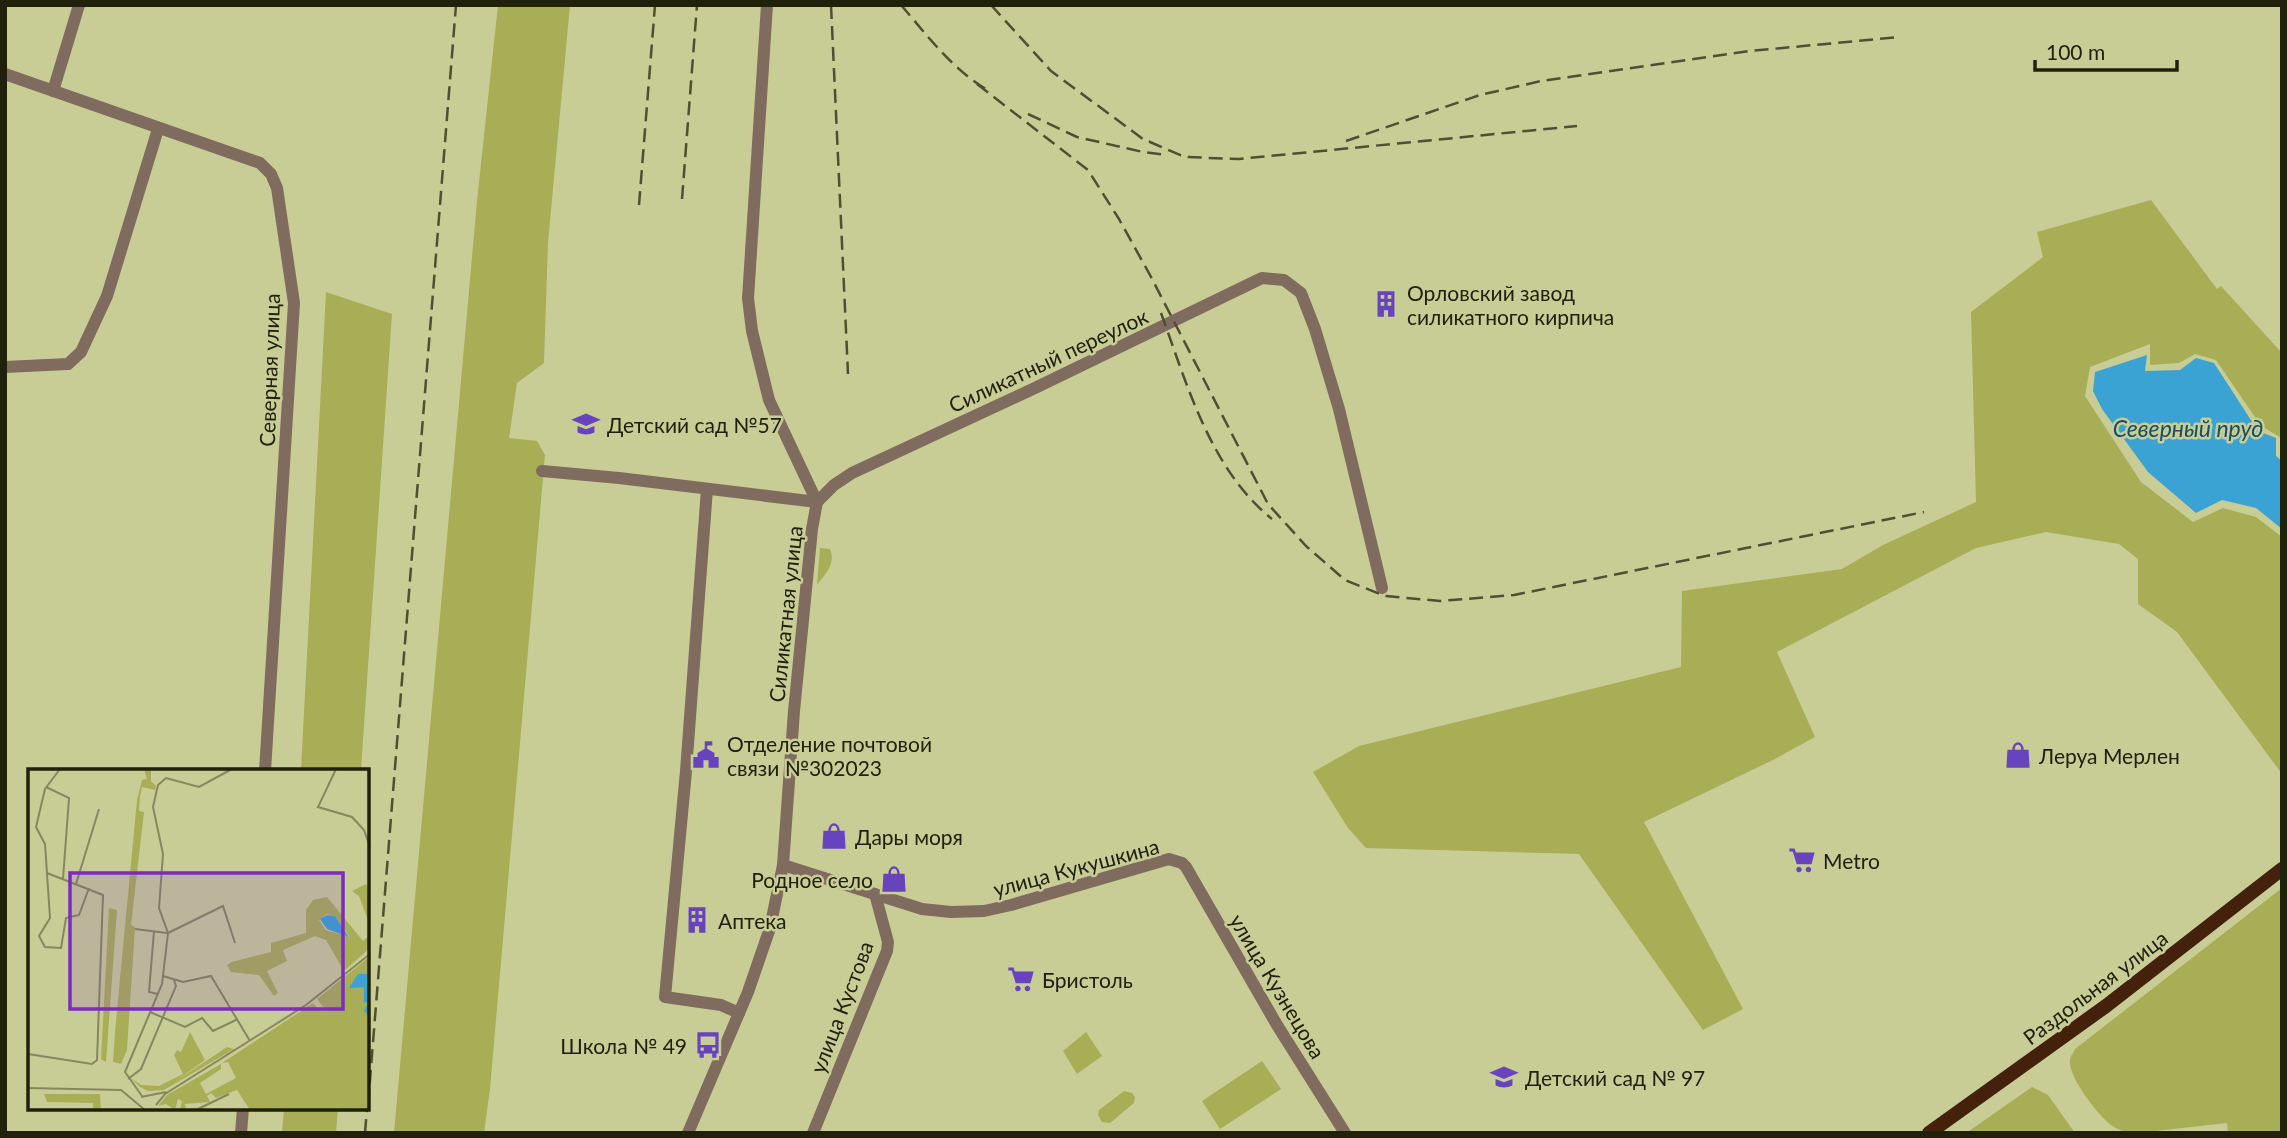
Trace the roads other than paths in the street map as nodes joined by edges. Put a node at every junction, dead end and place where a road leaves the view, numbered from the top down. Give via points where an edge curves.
1 (79, 5) edge
2 (766, 5) edge
3 (5, 74) edge
4 (53, 91) junction
5 (158, 129) junction
6 (5, 367) edge
7 (542, 471) dead end
8 (707, 489) junction
9 (817, 502) junction
10 (1382, 587) dead end
11 (265, 769) edge
12 (1177, 861) joint
13 (783, 864) junction
14 (2282, 869) edge
15 (875, 894) junction
16 (739, 1013) junction
17 (243, 1110) edge
18 (241, 1133) edge
19 (688, 1133) edge
20 (813, 1133) edge
21 (1345, 1133) edge
22 (1929, 1133) edge

1 - 4 street
2 - 9 street via 748,298 769,400
3 - 4 street, Северная улица
4 - 5 street, Северная улица
5 - 6 street via 107,296 81,352 68,364
5 - 11 street, Северная улица via 260,163 277,188 294,303
7 - 8 street
8 - 9 street
8 - 16 street via 665,997 721,1005
9 - 10 street, Силикатный переулок via 852,473 1262,278 1284,280 1301,293 1315,329
9 - 13 street, Силикатная улица
12 - 15 street, улица Кукушкина via 1162,861 984,911 922,909
12 - 21 street, улица Кузнецова via 1186,867
13 - 15 street, улица Кукушкина
13 - 16 street, Силикатная улица via 771,928
14 - 22 main road, Раздольная улица via 2106,1006
15 - 20 street, улица Кустова via 887,951
16 - 19 street, Силикатная улица
17 - 18 street

